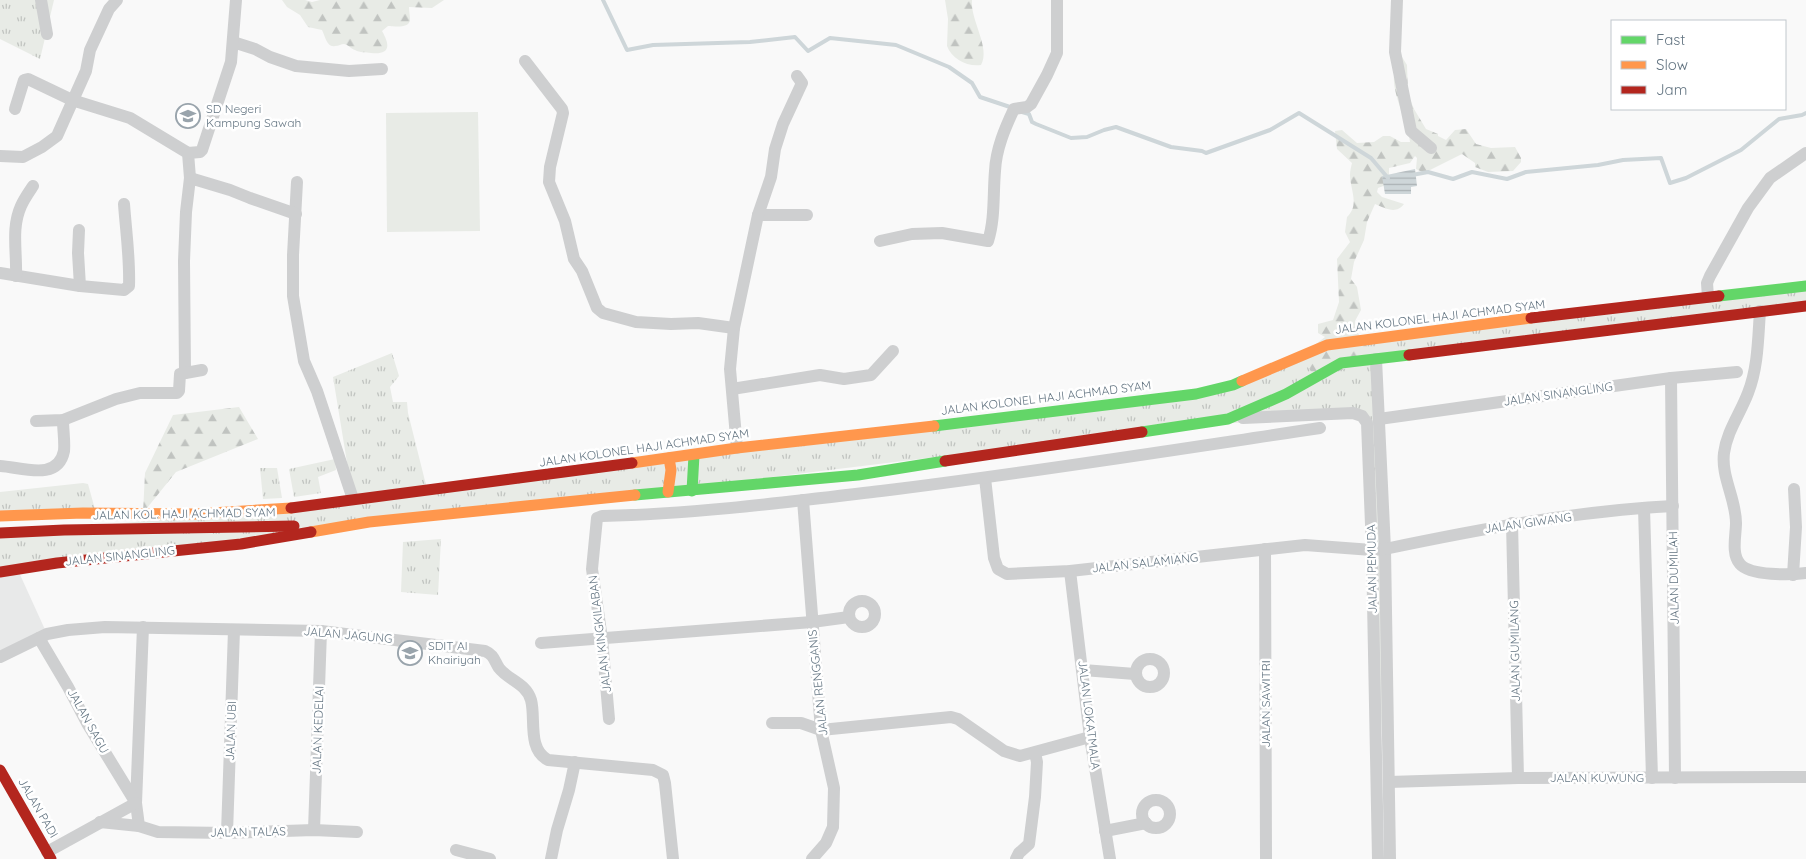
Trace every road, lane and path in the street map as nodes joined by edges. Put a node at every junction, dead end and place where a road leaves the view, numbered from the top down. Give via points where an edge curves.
1 (41, 0) edge
2 (117, 0) edge
3 (236, 0) edge
4 (1056, 0) edge
5 (1397, 0) edge
6 (48, 34) dead end
7 (233, 42) junction
8 (525, 61) dead end
9 (382, 69) dead end
10 (798, 76) dead end
11 (72, 100) junction
12 (16, 109) dead end
13 (1431, 148) dead end
14 (188, 153) junction
15 (1806, 153) edge
16 (0, 156) edge
17 (190, 178) junction
18 (297, 182) dead end
19 (33, 186) dead end
20 (124, 204) dead end
21 (296, 214) junction
22 (758, 215) junction
23 (807, 215) dead end
24 (79, 230) dead end
25 (880, 241) dead end
26 (0, 273) edge
27 (16, 276) junction
28 (80, 286) junction
29 (1806, 286) edge
30 (1708, 297) junction
31 (1806, 306) edge
32 (1760, 311) junction
33 (1534, 318) junction
34 (734, 328) junction
35 (1538, 339) junction
36 (893, 351) dead end
37 (1376, 359) junction
38 (202, 370) dead end
39 (1736, 372) dead end
40 (185, 373) junction
41 (1671, 378) junction
42 (732, 389) junction
43 (1228, 419) junction
44 (1379, 419) junction
45 (63, 420) junction
46 (36, 421) dead end
47 (1320, 428) dead end
48 (737, 448) junction
49 (694, 455) junction
50 (669, 458) junction
51 (0, 466) edge
52 (985, 478) junction
53 (1794, 489) dead end
54 (692, 491) junction
55 (668, 492) junction
56 (354, 499) junction
57 (802, 500) junction
58 (1673, 506) junction
59 (1644, 508) junction
60 (282, 509) junction
61 (0, 516) edge
62 (369, 522) junction
63 (1512, 524) junction
64 (240, 527) junction
65 (262, 527) junction
66 (0, 533) edge
67 (241, 544) junction
68 (1265, 549) junction
69 (1385, 549) junction
70 (1372, 550) junction
71 (1070, 571) junction
72 (0, 572) edge
73 (1800, 574) edge
74 (849, 617) dead end
75 (812, 622) junction
76 (143, 627) junction
77 (234, 630) junction
78 (321, 631) junction
79 (39, 638) junction
80 (602, 639) junction
81 (541, 643) dead end
82 (0, 657) edge
83 (1083, 670) junction
84 (1135, 674) dead end
85 (609, 719) dead end
86 (772, 723) dead end
87 (821, 730) junction
88 (1090, 737) junction
89 (1035, 753) junction
90 (575, 762) junction
91 (0, 770) edge
92 (1806, 777) edge
93 (1518, 778) junction
94 (1652, 778) junction
95 (1676, 778) junction
96 (1389, 782) junction
97 (136, 803) junction
98 (100, 822) junction
99 (1146, 823) dead end
100 (139, 826) junction
101 (314, 830) junction
102 (1105, 831) junction
103 (358, 832) dead end
104 (227, 833) junction
105 (456, 850) dead end
106 (49, 856) edge
107 (490, 859) edge
108 (552, 859) edge
109 (673, 859) edge
110 (812, 859) edge
111 (1016, 859) edge
112 (1110, 859) edge
113 (1266, 859) edge
114 (1378, 859) edge
115 (1390, 859) edge

1 - 6 street
2 - 11 street via 109,9 90,50 86,70
3 - 7 street
4 - 25 street via 1057,53 1031,104 1014,109 1005,127 995,170 988,241 942,233 912,234
5 - 13 street via 1396,52 1412,131
7 - 9 street via 296,66 349,71
7 - 14 street via 229,70 202,150
8 - 34 street via 562,109 549,182 565,221 574,259 597,308 636,322 698,323
10 - 22 street via 802,83 783,124
11 - 12 street via 28,79 24,80
11 - 14 street via 130,118
11 - 16 street via 57,136 42,148 23,156
14 - 17 street
15 - 30 street via 1770,178 1748,208 1710,276
17 - 21 street
17 - 40 street via 184,261
18 - 21 street
19 - 27 street via 16,221
20 - 28 street via 129,286 124,290
21 - 56 street via 293,296 304,361
22 - 23 street
22 - 34 street
24 - 28 street
26 - 27 street
27 - 28 street
29 - 30 main road, JALAN KOLONEL HAJI ACHMAD SYAM
30 - 33 main road, JALAN KOLONEL HAJI ACHMAD SYAM
31 - 32 main road
32 - 35 main road
32 - 73 street via 1755,371 1740,412 1729,430 1724,453 1724,467 1735,510 1735,547 1739,563 1750,570
33 - 35 main road
33 - 48 main road, JALAN KOLONEL HAJI ACHMAD SYAM via 1327,345 1241,382 1199,394
34 - 42 street via 730,369
35 - 37 main road
36 - 42 street via 871,375 844,379 820,375
37 - 43 main road via 1341,363 1292,393
37 - 44 street, JALAN PEMUDA
38 - 40 street
39 - 41 street, JALAN SINANGLING
40 - 45 street via 179,376 177,393 140,393
41 - 44 street, JALAN SINANGLING
41 - 58 street, JALAN DUMILAH
42 - 48 street
43 - 54 main road via 858,475
43 - 70 street, JALAN PEMUDA via 1353,413 1362,416 1367,423
44 - 69 street, JALAN PEMUDA
45 - 46 street
45 - 51 street via 64,451 57,465 37,472
47 - 52 street
48 - 49 main road, JALAN KOLONEL HAJI ACHMAD SYAM
49 - 50 main road, JALAN KOLONEL HAJI ACHMAD SYAM
49 - 54 main road
50 - 55 main road
50 - 56 main road, JALAN KOLONEL HAJI ACHMAD SYAM
52 - 57 street
52 - 71 street, JALAN SALAMIANG via 998,569 1007,574
53 - 73 street
54 - 55 main road
55 - 62 main road
56 - 60 main road, JALAN KOLONEL HAJI ACHMAD SYAM
57 - 75 street, JALAN RENGGANIS
57 - 80 street, JALAN KINGKILABAN via 597,518 592,569
58 - 59 street, JALAN GIWANG
58 - 95 street, JALAN DUMILAH
59 - 63 street, JALAN GIWANG
59 - 94 street
60 - 61 main road, JALAN KOL. HAJI ACHMAD SYAM via 194,514
60 - 65 main road
62 - 65 main road, JALAN KOL. HAJI ACHMAD SYAM
62 - 67 main road, JALAN SINANGLING
63 - 69 street, JALAN GIWANG
63 - 93 street, JALAN GUMILANG
64 - 65 main road, JALAN KOL. HAJI ACHMAD SYAM
64 - 66 main road, JALAN KOL. HAJI ACHMAD SYAM
64 - 67 main road via 245,534
65 - 67 main road
67 - 72 main road, JALAN SINANGLING
68 - 70 street, JALAN SALAMIANG via 1305,545
68 - 71 street, JALAN SALAMIANG
68 - 113 street, JALAN SAWITRI
69 - 70 street, JALAN SALAMIANG
69 - 96 street, JALAN PEMUDA
70 - 114 street, JALAN PEMUDA
71 - 83 street, JALAN LOKATMALA
74 - 75 street
75 - 80 street
75 - 87 street, JALAN RENGGANIS
76 - 77 street, JALAN JAGUNG
76 - 79 street, JALAN JAGUNG via 105,626 68,630
76 - 97 street
77 - 78 street, JALAN JAGUNG
77 - 104 street, JALAN UBI
78 - 90 street, JALAN JAGUNG via 491,653 499,668 525,689 530,698 533,730 540,753 548,760
78 - 101 street, JALAN KEDELAI
79 - 82 street, JALAN JAGUNG
79 - 97 street, JALAN SAGU
80 - 81 street
80 - 85 street, JALAN KINGKILABAN
83 - 84 street
83 - 88 street, JALAN LOKATMALA
86 - 87 street via 801,723
87 - 89 street via 951,716 1004,751 1020,756
87 - 110 street, JALAN RENGGANIS via 834,788 835,808 830,836
88 - 89 street
88 - 102 street, JALAN LOKATMALA
89 - 111 street via 1036,787 1029,844
90 - 108 street
90 - 109 street, JALAN JAGUNG via 653,770 663,775
91 - 106 main road, JALAN PADI
92 - 95 street, JALAN KUWUNG
93 - 94 street, JALAN KUWUNG
93 - 96 street, JALAN KUWUNG
94 - 95 street, JALAN KUWUNG
96 - 115 street, JALAN PEMUDA
97 - 98 street
97 - 100 street
98 - 100 street, JALAN TALAS
98 - 106 street
99 - 102 street
100 - 104 street, JALAN TALAS via 158,832
101 - 103 street, JALAN TALAS
101 - 104 street, JALAN TALAS
102 - 112 street, JALAN LOKATMALA
105 - 107 street

